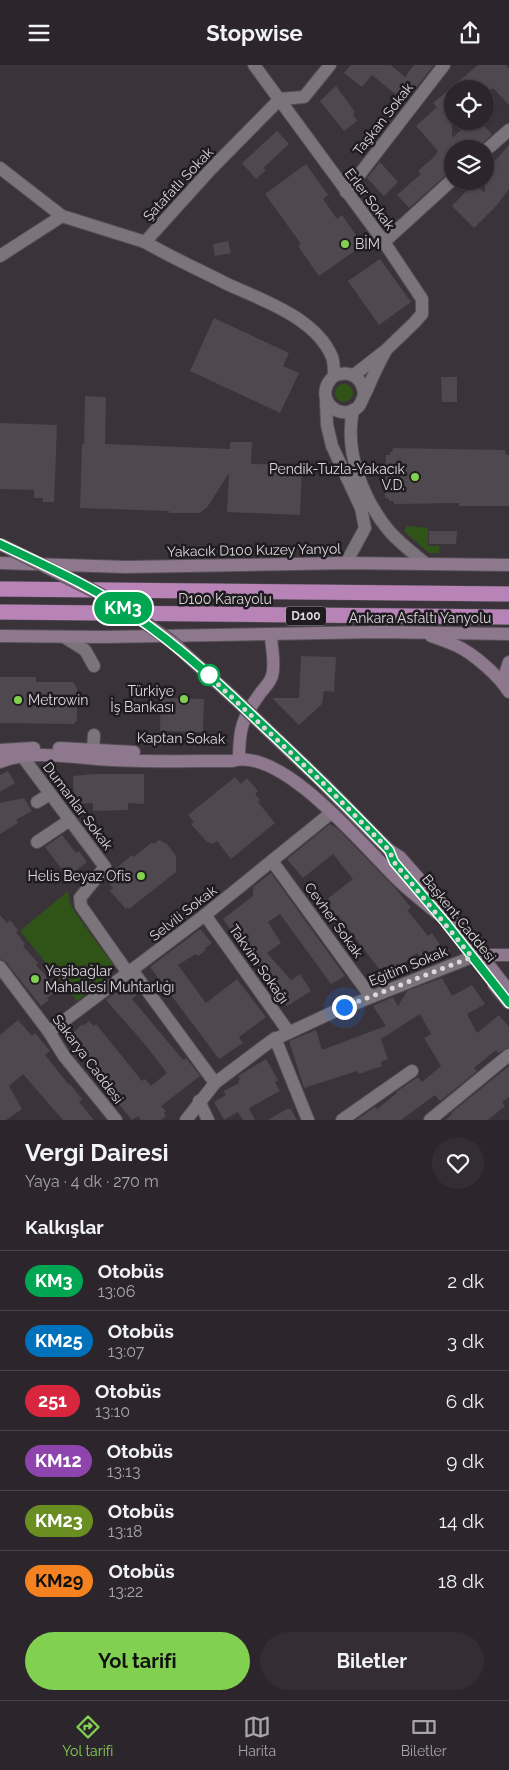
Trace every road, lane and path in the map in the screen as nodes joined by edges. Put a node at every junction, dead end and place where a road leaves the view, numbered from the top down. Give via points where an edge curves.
1 (254, 65) edge
2 (330, 65) edge
3 (444, 65) edge
4 (280, 99) junction
5 (509, 130) edge
6 (494, 143) edge
7 (0, 168) edge
8 (444, 187) edge
9 (346, 191) junction
10 (62, 215) junction
11 (145, 242) junction
12 (384, 242) junction
13 (0, 256) edge
14 (386, 350) junction
15 (354, 375) junction
16 (334, 376) junction
17 (364, 396) junction
18 (326, 401) junction
19 (353, 410) junction
20 (0, 544) edge
21 (0, 563) edge
22 (346, 563) junction
23 (425, 563) junction
24 (509, 565) edge
25 (0, 589) edge
26 (509, 594) edge
27 (0, 612) edge
28 (509, 617) edge
29 (422, 633) junction
30 (271, 634) junction
31 (509, 634) edge
32 (0, 636) edge
33 (64, 637) junction
34 (509, 662) edge
35 (94, 666) dead end
36 (508, 690) edge
37 (94, 735) dead end
38 (0, 750) edge
39 (94, 750) junction
40 (22, 756) junction
41 (239, 759) junction
42 (0, 762) edge
43 (50, 794) junction
44 (37, 802) dead end
45 (331, 813) junction
46 (70, 820) junction
47 (37, 842) dead end
48 (389, 850) junction
49 (272, 861) junction
50 (438, 914) junction
51 (205, 915) junction
52 (509, 955) edge
53 (477, 956) junction
54 (0, 967) edge
55 (130, 971) junction
56 (509, 991) edge
57 (371, 997) junction
58 (509, 1003) edge
59 (288, 1031) junction
60 (49, 1032) junction
61 (275, 1039) junction
62 (509, 1055) edge
63 (412, 1071) dead end
64 (215, 1083) junction
65 (199, 1101) junction
66 (116, 1120) edge
67 (186, 1120) edge
68 (208, 1120) edge
69 (308, 1120) edge
70 (342, 1120) edge
71 (430, 1120) edge

1 - 4 street, Erler Sokak
2 - 4 street via 304,97
3 - 9 street, Taşkan Sokak
4 - 9 street, Erler Sokak
4 - 11 street, Şatafatlı Sokak
5 - 6 street
7 - 10 street, Şatafatlı Sokak
8 - 12 street
9 - 12 street, Erler Sokak
10 - 11 street, Şatafatlı Sokak
10 - 13 street
11 - 16 street via 293,316 323,343 333,358
12 - 14 street, Erler Sokak via 422,299 423,307 422,314
14 - 15 street
14 - 17 street
15 - 16 street via 340,373
15 - 17 street via 362,384
16 - 18 street via 326,386
17 - 19 street
18 - 19 street via 335,410
18 - 22 street via 332,446 361,508 366,528
19 - 23 street via 350,436 363,486 391,532
20 - 48 main road, Başkent Caddesi, bridge via 98,593 172,642 322,782
21 - 22 main road, Yakacık D100 Kuzey Yanyol via 126,567
22 - 23 main road, Yakacık D100 Kuzey Yanyol
23 - 24 main road, Yakacık D100 Kuzey Yanyol
25 - 26 highway, D100 Karayolu / D100
27 - 28 highway, D100 Karayolu / D100
29 - 30 main road, Ankara Asfaltı Yanyolu
29 - 31 main road, Ankara Asfaltı Yanyolu
29 - 36 main road via 458,646
30 - 33 main road, Ankara Asfaltı Yanyolu
30 - 41 main road via 273,673 242,721
32 - 33 main road, Ankara Asfaltı Yanyolu
33 - 35 street via 84,650
34 - 36 main road via 506,671
37 - 39 street
38 - 39 main road, Kaptan Sokak via 35,747
39 - 41 main road, Kaptan Sokak via 233,754
40 - 41 main road, Kaptan Sokak via 113,760
40 - 42 main road, Kaptan Sokak
40 - 43 street, Dumanlar Sokak
41 - 45 main road via 262,764 284,774
43 - 44 street
43 - 46 street, Dumanlar Sokak
45 - 49 street, Selvili Sokak
45 - 50 main road via 398,881
46 - 47 street
46 - 55 street, Dumanlar Sokak via 105,867 80,898 81,906
48 - 50 main road, Başkent Caddesi via 394,862
48 - 53 main road, Başkent Caddesi via 400,857 444,907
49 - 51 street, Selvili Sokak
49 - 57 street, Cevher Sokak
50 - 53 main road, Başkent Caddesi
51 - 55 street, Selvili Sokak
51 - 59 street, Takvim Sokağı
52 - 53 main road
53 - 56 main road, Başkent Caddesi
53 - 57 street, Eğitim Sokak
53 - 58 main road, Başkent Caddesi
54 - 60 street, Sakarya Caddesi
55 - 60 street, Selvili Sokak
55 - 64 street
57 - 59 street, Eğitim Sokak
59 - 61 street, Eğitim Sokak
60 - 66 street, Sakarya Caddesi via 64,1056
61 - 64 street, Eğitim Sokak
61 - 69 street
62 - 71 street
63 - 70 street
64 - 65 street, Eğitim Sokak
65 - 67 street, Eğitim Sokak
65 - 68 street

